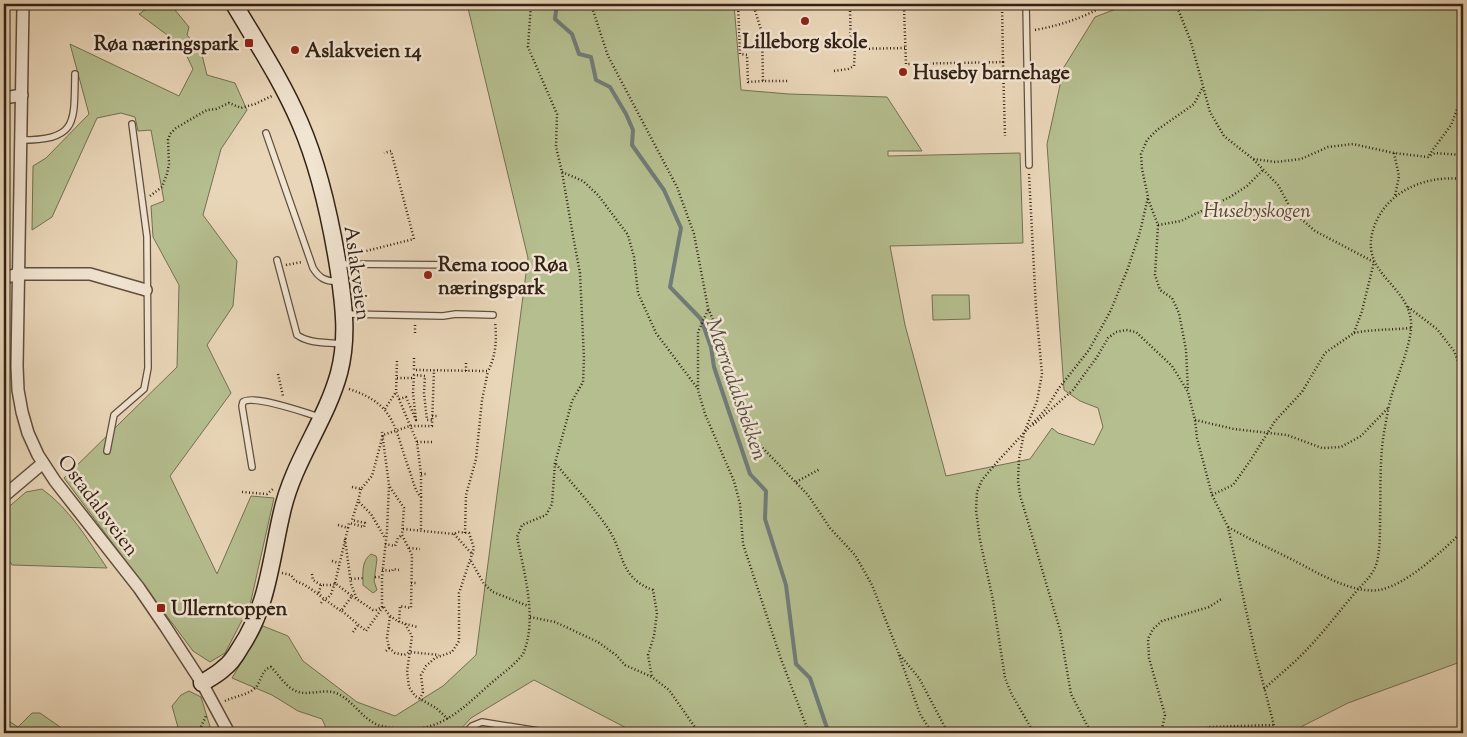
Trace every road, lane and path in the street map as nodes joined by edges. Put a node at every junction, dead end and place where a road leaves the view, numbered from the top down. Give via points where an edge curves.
1 (23, 4) edge
2 (234, 4) edge
3 (531, 4) edge
4 (591, 4) edge
5 (738, 4) edge
6 (753, 4) edge
7 (1002, 4) edge
8 (1026, 4) edge
9 (1107, 4) edge
10 (1176, 4) edge
11 (1026, 31) junction
12 (855, 48) junction
13 (905, 48) junction
14 (1003, 62) junction
15 (834, 71) dead end
16 (75, 74) dead end
17 (788, 81) dead end
18 (763, 82) junction
19 (1203, 87) junction
20 (283, 89) junction
21 (1463, 94) edge
22 (22, 96) junction
23 (4, 98) edge
24 (132, 124) dead end
25 (266, 133) dead end
26 (1005, 136) dead end
27 (21, 140) junction
28 (384, 153) dead end
29 (1394, 153) junction
30 (1463, 155) edge
31 (1428, 157) junction
32 (1253, 159) junction
33 (1029, 165) joint
34 (1263, 169) junction
35 (562, 172) junction
36 (1463, 179) edge
37 (1148, 197) junction
38 (1395, 197) junction
39 (142, 202) junction
40 (1158, 225) junction
41 (336, 256) junction
42 (278, 260) dead end
43 (307, 261) dead end
44 (1374, 262) junction
45 (287, 265) dead end
46 (461, 265) dead end
47 (18, 274) junction
48 (4, 278) edge
49 (340, 281) junction
50 (146, 290) junction
51 (1407, 306) junction
52 (708, 308) junction
53 (345, 314) junction
54 (494, 315) joint
55 (415, 326) dead end
56 (1411, 328) junction
57 (415, 333) dead end
58 (1354, 333) junction
59 (344, 344) junction
60 (414, 358) dead end
61 (396, 361) dead end
62 (466, 363) dead end
63 (414, 370) junction
64 (434, 370) junction
65 (466, 371) junction
66 (488, 371) junction
67 (1463, 373) edge
68 (278, 374) dead end
69 (414, 377) junction
70 (396, 378) junction
71 (345, 388) dead end
72 (698, 390) junction
73 (396, 392) junction
74 (1188, 392) junction
75 (399, 399) junction
76 (1389, 407) junction
77 (286, 408) junction
78 (385, 410) junction
79 (438, 416) dead end
80 (322, 418) junction
81 (432, 418) junction
82 (1195, 420) junction
83 (410, 426) junction
84 (397, 430) junction
85 (382, 433) junction
86 (1024, 433) junction
87 (1268, 433) junction
88 (417, 442) junction
89 (433, 442) dead end
90 (107, 451) dead end
91 (43, 463) junction
92 (555, 463) junction
93 (252, 467) dead end
94 (820, 469) dead end
95 (421, 474) junction
96 (428, 474) dead end
97 (796, 482) junction
98 (389, 485) junction
99 (352, 487) dead end
100 (274, 488) dead end
101 (361, 489) junction
102 (242, 492) dead end
103 (1212, 495) junction
104 (4, 496) edge
105 (421, 497) junction
106 (358, 501) junction
107 (338, 525) dead end
108 (1228, 527) junction
109 (348, 528) junction
110 (403, 529) junction
111 (421, 530) junction
112 (1463, 532) edge
113 (465, 533) junction
114 (454, 534) junction
115 (402, 535) junction
116 (345, 539) junction
117 (386, 539) junction
118 (385, 544) junction
119 (409, 548) junction
120 (420, 549) dead end
121 (473, 555) junction
122 (332, 561) dead end
123 (471, 561) junction
124 (340, 563) junction
125 (382, 570) junction
126 (399, 570) dead end
127 (287, 574) dead end
128 (312, 574) dead end
129 (375, 577) dead end
130 (363, 578) dead end
131 (382, 578) junction
132 (351, 579) junction
133 (411, 583) junction
134 (418, 583) dead end
135 (334, 584) junction
136 (321, 585) junction
137 (1358, 589) junction
138 (352, 596) junction
139 (323, 598) junction
140 (1223, 598) dead end
141 (358, 600) junction
142 (321, 603) dead end
143 (383, 603) junction
144 (528, 606) junction
145 (341, 611) junction
146 (390, 615) junction
147 (530, 617) junction
148 (399, 622) junction
149 (405, 624) junction
150 (358, 625) junction
151 (416, 627) dead end
152 (353, 632) dead end
153 (389, 648) junction
154 (386, 651) dead end
155 (410, 652) junction
156 (899, 654) junction
157 (441, 655) junction
158 (652, 677) junction
159 (202, 682) junction
160 (1264, 689) junction
161 (420, 699) junction
162 (215, 706) junction
163 (448, 719) junction
164 (1274, 725) junction
165 (198, 733) edge
166 (229, 733) edge
167 (465, 733) edge
168 (550, 733) edge
169 (699, 733) edge
170 (809, 733) edge
171 (932, 733) edge
172 (948, 733) edge
173 (1034, 733) edge
174 (1091, 733) edge
175 (1161, 733) edge
176 (1182, 733) edge
177 (1276, 733) edge

1 - 22 street, Ostadalsveien
2 - 20 street, Aslakveien
3 - 35 path via 528,47 557,114 556,147
4 - 52 path via 608,56 677,187 694,234
5 - 18 path via 740,54 747,55 748,82
6 - 18 path via 762,33
7 - 14 path
8 - 11 lane
9 - 11 path via 1059,26
10 - 19 path via 1191,42
11 - 33 lane
12 - 13 path
12 - 13 path via 851,48 850,10 904,8
12 - 15 path via 854,66
13 - 14 path via 906,64
14 - 26 path
16 - 27 lane via 73,112 68,128 44,139
17 - 18 path
19 - 32 path via 1210,112 1224,136
19 - 37 path via 1194,104 1148,140 1142,154
20 - 39 path via 265,100 241,108 229,103 207,110 176,128 168,140 169,164 162,187
20 - 41 street, Aslakveien via 300,124 323,190
21 - 31 path via 1451,125
22 - 23 street
22 - 27 street, Ostadalsveien
24 - 39 lane
25 - 49 lane via 312,268 324,280
27 - 47 street, Ostadalsveien
28 - 41 path via 391,152 414,239
29 - 31 path
29 - 32 path via 1353,144 1328,147 1301,159 1276,162
29 - 38 path via 1399,176
30 - 31 path via 1435,153
32 - 34 path
33 - 86 path via 1042,374 1037,402
34 - 40 path via 1247,186 1230,197 1181,222
34 - 44 path via 1278,185 1292,211 1315,231
35 - 72 path via 583,181 598,195 628,235 638,293 656,333
35 - 92 path via 580,273 584,359 583,382 572,401
36 - 38 path via 1416,184
37 - 40 path
37 - 86 path via 1140,232 1111,310 1089,350 1046,409
38 - 44 path via 1374,227 1371,246
39 - 50 lane via 147,237
40 - 74 path via 1155,275 1160,290 1172,298 1179,313 1186,350
41 - 46 lane
41 - 49 street, Aslakveien
42 - 59 lane via 297,335 313,342
43 - 45 path
44 - 51 path
44 - 58 path
47 - 48 street
47 - 50 street via 90,274
47 - 91 street, Ostadalsveien via 18,390 28,433
49 - 53 street, Aslakveien
50 - 90 lane via 148,368 144,389 114,415
51 - 56 path
51 - 67 path via 1437,329 1454,351
52 - 72 path via 698,332
52 - 97 path via 725,349 744,418 756,440
53 - 54 lane
53 - 59 street, Aslakveien
54 - 66 path via 496,337
55 - 57 path
56 - 58 path
56 - 76 path
58 - 87 path via 1326,352 1302,392
59 - 80 street, Aslakveien via 339,372
60 - 63 path
61 - 70 path
62 - 65 path
63 - 64 path
63 - 69 path
64 - 65 path
64 - 81 path
65 - 66 path
66 - 113 path via 476,459 466,495
68 - 77 path
69 - 70 path
69 - 75 path via 416,420 406,397
69 - 81 path via 425,376 426,420
70 - 73 path
71 - 78 path via 371,399
72 - 170 path via 734,481 740,504 743,544
73 - 75 path
73 - 78 path
74 - 82 path
74 - 86 path via 1172,366 1146,340 1136,332 1116,332 1108,338 1073,390
75 - 83 path
76 - 87 path via 1361,436 1341,447 1322,448 1286,435
76 - 137 path via 1382,441 1377,564
77 - 80 lane
77 - 93 lane via 259,400 246,399 243,402
78 - 84 path
79 - 81 path
80 - 159 street, Aslakveien via 287,493 265,593 251,630 226,667
81 - 83 path via 432,426
82 - 87 path
82 - 103 path via 1196,438
83 - 84 path
83 - 88 path
84 - 85 path
84 - 105 path
85 - 98 path
85 - 101 path via 372,476
86 - 173 path via 982,480 976,510 1005,678
86 - 174 path via 1019,458 1020,495 1060,630 1071,694
87 - 103 path via 1233,484
88 - 89 path
88 - 95 path
91 - 104 street
91 - 159 street, Ostadalsveien via 138,588
92 - 144 path via 552,504 546,515 522,525 517,536
92 - 158 path via 609,528 628,574 653,590 657,612 648,655
94 - 97 path
95 - 96 path
95 - 105 path
97 - 156 path via 855,555 872,585
98 - 110 path via 404,508
98 - 117 path
99 - 101 path
100 - 102 path via 267,494
101 - 106 path
103 - 108 path
105 - 111 path
106 - 109 path via 352,520 365,523 364,527 350,523
106 - 117 path via 371,514
107 - 109 path
108 - 137 path via 1313,572
108 - 160 path
109 - 116 path
110 - 111 path
110 - 115 path
111 - 114 path
112 - 137 path via 1434,558 1395,585 1378,590
113 - 114 path
113 - 121 path via 469,533
114 - 121 path
115 - 118 path via 395,546
115 - 119 path
116 - 124 path
116 - 132 path
117 - 118 path
118 - 125 path
119 - 120 path
119 - 133 path via 412,555
121 - 123 path
122 - 124 path
123 - 144 path via 484,584 493,592
123 - 157 path via 459,593 459,641 452,652
124 - 135 path
125 - 126 path
125 - 131 path
127 - 139 path
128 - 136 path via 313,580
129 - 131 path
130 - 132 path
131 - 143 path
132 - 141 path
133 - 134 path
133 - 148 path via 411,608 400,606
135 - 136 path
135 - 138 path
135 - 139 path via 332,594
136 - 139 path via 319,592
137 - 160 path via 1311,646
138 - 141 path
138 - 145 path
139 - 142 path
139 - 145 path
140 - 175 path via 1209,607 1162,621 1148,639 1149,658 1165,715
141 - 143 path via 376,610
143 - 146 path
143 - 150 path via 383,609 366,631
144 - 147 path
145 - 150 path
146 - 148 path
146 - 153 path
147 - 158 path via 555,622 598,642 625,665
147 - 163 path via 526,647 519,659
148 - 149 path
149 - 151 path
149 - 155 path via 412,636
150 - 152 path
153 - 154 path
153 - 155 path via 404,655
155 - 157 path
155 - 161 path via 409,687
156 - 171 path via 920,714
156 - 172 path via 919,678
157 - 161 path via 426,666 421,675
158 - 169 path via 669,690
159 - 162 street, Ostadalsveien
160 - 164 path
161 - 163 path
162 - 163 path via 251,691 265,670 271,667 295,691 337,694 362,715 389,728 420,729
162 - 165 path
162 - 166 street, Ostadalsveien
164 - 176 path via 1210,727
164 - 177 path
167 - 168 lane via 482,722

